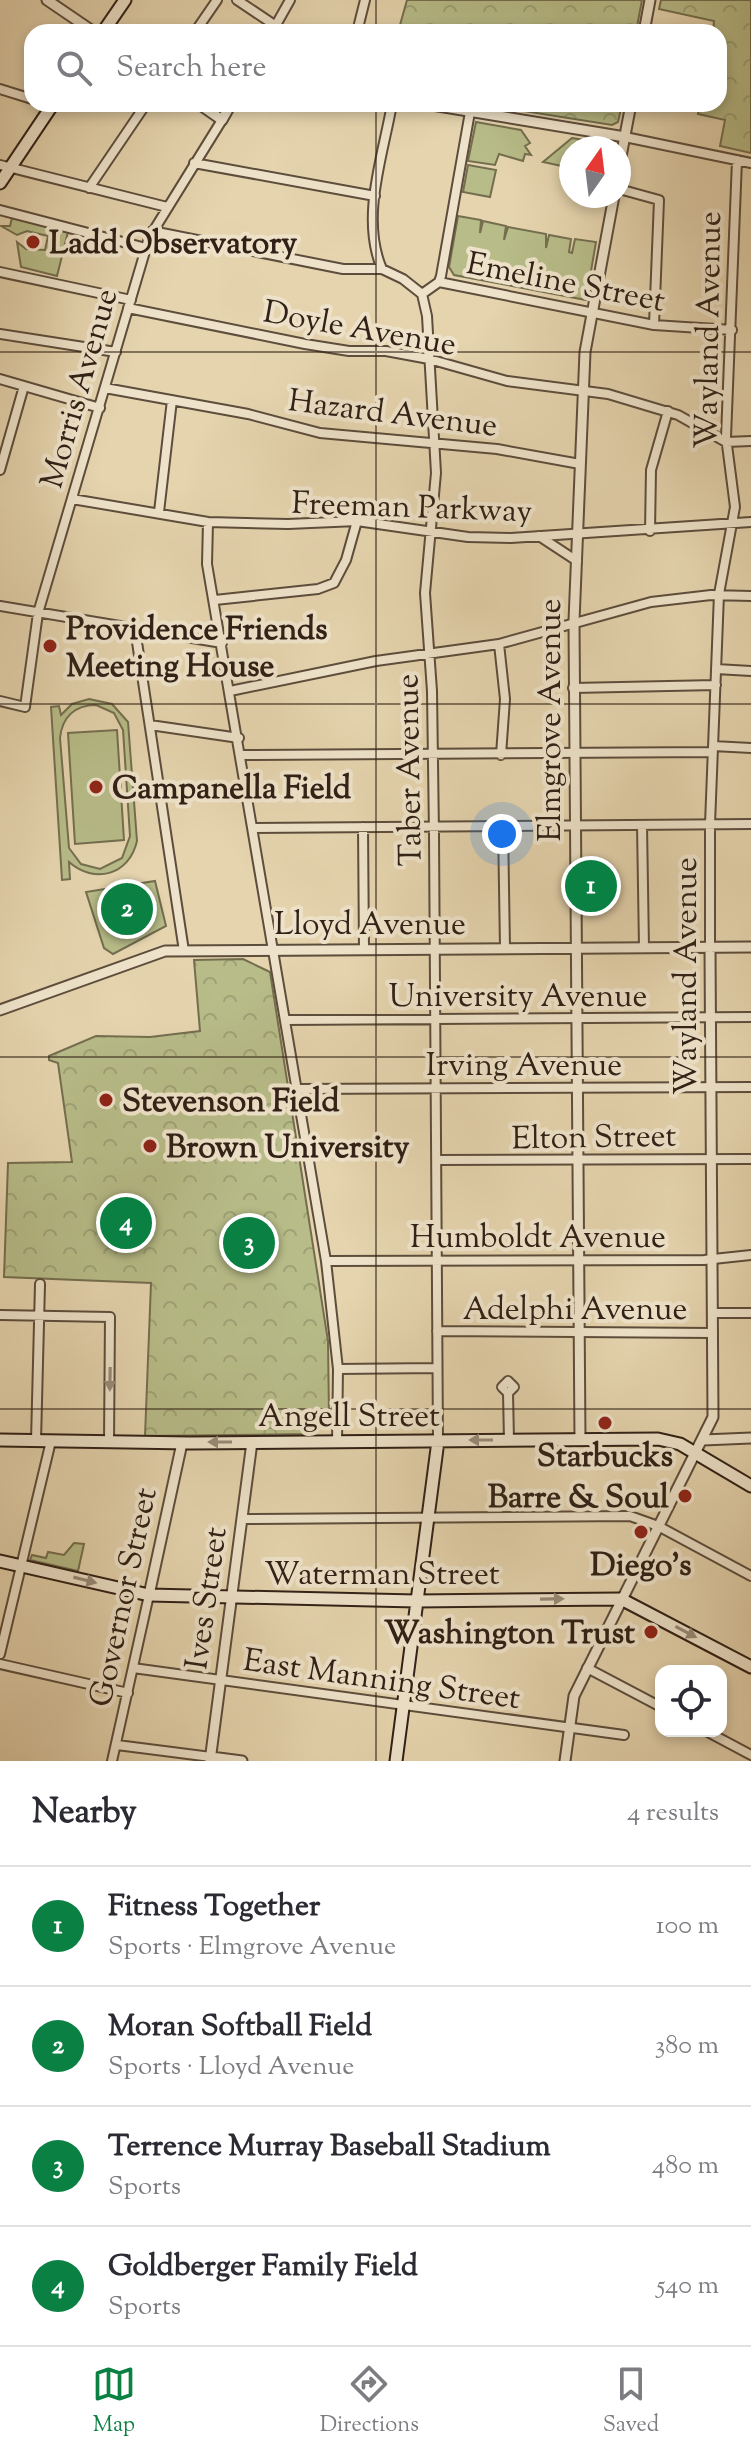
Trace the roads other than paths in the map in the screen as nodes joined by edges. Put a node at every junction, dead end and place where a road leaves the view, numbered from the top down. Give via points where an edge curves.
1 (47, 0) edge
2 (125, 0) edge
3 (217, 0) edge
4 (237, 0) edge
5 (290, 0) edge
6 (365, 0) edge
7 (650, 0) edge
8 (82, 24) edge
9 (108, 24) edge
10 (200, 24) edge
11 (268, 24) edge
12 (277, 24) edge
13 (359, 24) edge
14 (646, 24) edge
15 (0, 89) edge
16 (24, 96) edge
17 (46, 112) edge
18 (141, 112) edge
19 (210, 112) edge
20 (226, 112) edge
21 (391, 112) edge
22 (470, 112) joint
23 (630, 112) edge
24 (222, 120) junction
25 (619, 136) edge
26 (625, 136) edge
27 (631, 138) edge
28 (737, 160) junction
29 (194, 163) junction
30 (751, 163) edge
31 (5, 166) edge
32 (0, 183) edge
33 (89, 188) junction
34 (631, 192) edge
35 (375, 196) junction
36 (167, 207) junction
37 (612, 208) edge
38 (0, 210) edge
39 (152, 231) junction
40 (146, 248) junction
41 (382, 269) junction
42 (0, 272) edge
43 (439, 282) junction
44 (422, 294) junction
45 (130, 304) junction
46 (592, 312) junction
47 (654, 325) junction
48 (732, 330) junction
49 (0, 334) edge
50 (116, 352) junction
51 (429, 359) junction
52 (0, 379) edge
53 (24, 386) junction
54 (105, 388) junction
55 (584, 391) junction
56 (172, 400) junction
57 (100, 408) junction
58 (668, 411) junction
59 (751, 441) edge
60 (434, 442) junction
61 (726, 442) junction
62 (580, 464) junction
63 (0, 470) edge
64 (72, 499) junction
65 (159, 512) junction
66 (357, 521) junction
67 (208, 522) junction
68 (751, 522) edge
69 (735, 523) junction
70 (429, 531) junction
71 (650, 531) junction
72 (578, 533) junction
73 (538, 536) junction
74 (577, 561) junction
75 (719, 594) junction
76 (751, 596) edge
77 (215, 600) junction
78 (0, 606) edge
79 (38, 613) junction
80 (574, 621) junction
81 (135, 629) junction
82 (222, 643) junction
83 (499, 644) junction
84 (429, 653) junction
85 (716, 669) junction
86 (751, 671) edge
87 (716, 685) junction
88 (573, 688) junction
89 (230, 691) junction
90 (0, 701) edge
91 (150, 725) junction
92 (239, 738) junction
93 (751, 748) edge
94 (712, 749) junction
95 (574, 754) junction
96 (242, 755) junction
97 (433, 755) junction
98 (501, 755) junction
99 (710, 824) junction
100 (751, 824) edge
101 (575, 825) junction
102 (642, 825) junction
103 (434, 826) junction
104 (503, 826) junction
105 (363, 827) junction
106 (254, 828) junction
107 (751, 947) edge
108 (433, 948) junction
109 (505, 948) junction
110 (576, 948) junction
111 (644, 948) junction
112 (710, 948) junction
113 (274, 950) junction
114 (364, 950) junction
115 (184, 951) junction
116 (0, 1010) edge
117 (751, 1017) edge
118 (711, 1018) junction
119 (576, 1019) junction
120 (286, 1020) junction
121 (434, 1020) junction
122 (712, 1087) junction
123 (751, 1087) edge
124 (576, 1088) junction
125 (297, 1089) junction
126 (435, 1089) junction
127 (577, 1159) junction
128 (713, 1159) junction
129 (751, 1159) edge
130 (437, 1160) junction
131 (751, 1255) edge
132 (436, 1260) junction
133 (578, 1260) junction
134 (713, 1260) junction
135 (326, 1261) junction
136 (40, 1284) dead end
137 (713, 1313) junction
138 (751, 1313) edge
139 (0, 1315) edge
140 (40, 1316) junction
141 (437, 1331) junction
142 (579, 1332) junction
143 (713, 1333) junction
144 (437, 1368) junction
145 (338, 1369) junction
146 (508, 1393) dead end
147 (751, 1438) edge
148 (0, 1440) edge
149 (509, 1440) junction
150 (580, 1440) junction
151 (703, 1440) junction
152 (36, 1441) junction
153 (51, 1441) junction
154 (438, 1441) junction
155 (109, 1442) junction
156 (252, 1442) junction
157 (337, 1442) junction
158 (182, 1443) junction
159 (694, 1453) junction
160 (751, 1486) edge
161 (429, 1518) junction
162 (242, 1519) junction
163 (658, 1526) junction
164 (0, 1561) edge
165 (21, 1566) junction
166 (751, 1576) edge
167 (149, 1595) junction
168 (232, 1599) junction
169 (621, 1599) junction
170 (418, 1601) junction
171 (0, 1654) edge
172 (0, 1664) edge
173 (751, 1667) edge
174 (133, 1668) junction
175 (587, 1668) junction
176 (220, 1680) junction
177 (128, 1693) junction
178 (404, 1704) junction
179 (655, 1704) edge
180 (570, 1727) junction
181 (624, 1735) dead end
182 (717, 1737) edge
183 (117, 1745) junction
184 (751, 1755) edge
185 (210, 1759) edge
186 (112, 1761) edge
187 (242, 1761) edge
188 (396, 1761) edge
189 (565, 1761) edge

1 - 8 street
2 - 9 main road
3 - 10 street
4 - 11 street
5 - 12 street
6 - 13 street
7 - 14 street
15 - 16 street
17 - 31 main road
18 - 33 street
19 - 24 street
20 - 24 street, Morris Avenue
21 - 35 street
22 - 25 street
22 - 43 street
23 - 26 street
24 - 29 street, Morris Avenue
27 - 28 street
28 - 30 street
28 - 48 street, Wayland Avenue
29 - 35 street
29 - 36 street, Morris Avenue
31 - 32 main road
31 - 33 street
33 - 36 street
34 - 47 street via 659,200
35 - 41 street via 373,234
36 - 39 street, Morris Avenue
37 - 46 street, Elmgrove Avenue
38 - 40 street
39 - 40 street, Morris Avenue
39 - 41 street via 343,269
40 - 45 street, Morris Avenue
41 - 44 street, Emeline Street
42 - 45 street, Doyle Avenue
43 - 44 street
43 - 46 street, Emeline Street
44 - 51 street, Taber Avenue
45 - 50 street, Morris Avenue
45 - 51 street, Doyle Avenue via 305,344
46 - 47 street, Emeline Street
46 - 55 street, Elmgrove Avenue
47 - 48 street, Emeline Street
48 - 61 street, Wayland Avenue
49 - 50 street
50 - 54 street, Morris Avenue
51 - 55 street, Doyle Avenue via 499,379
51 - 60 street, Taber Avenue
52 - 53 street
53 - 57 street
53 - 63 street
54 - 56 street, Hazard Avenue
54 - 57 street, Morris Avenue
55 - 58 street, Doyle Avenue
55 - 62 street, Elmgrove Avenue
56 - 60 street, Hazard Avenue via 320,433
56 - 65 street
57 - 64 street, Morris Avenue
58 - 61 street, Doyle Avenue
58 - 71 street via 651,470
59 - 61 street
60 - 62 street, Hazard Avenue
60 - 70 street, Taber Avenue
61 - 69 street, Wayland Avenue
62 - 72 street, Elmgrove Avenue
64 - 65 street, Freeman Parkway
64 - 79 street, Morris Avenue
65 - 67 street, Freeman Parkway
66 - 67 street, Freeman Parkway
66 - 70 street, Freeman Parkway
66 - 77 street via 334,583
67 - 77 street via 205,553
68 - 69 street, Freeman Parkway
69 - 71 street, Freeman Parkway
69 - 75 street, Wayland Avenue
70 - 73 street, Freeman Parkway via 468,537
70 - 84 street, Taber Avenue
71 - 72 street, Freeman Parkway
72 - 73 street, Freeman Parkway
72 - 74 street, Elmgrove Avenue
73 - 74 street
74 - 80 street, Elmgrove Avenue
75 - 76 street
75 - 80 street via 651,602
75 - 85 street, Wayland Avenue
77 - 82 street
78 - 79 street
79 - 81 street
79 - 90 street, Morris Avenue via 25,707
80 - 83 street
80 - 88 street, Elmgrove Avenue
81 - 82 street
81 - 91 street
82 - 89 street
83 - 84 street
83 - 98 street via 505,699
84 - 89 street
84 - 97 street, Taber Avenue
85 - 86 street
85 - 87 street, Wayland Avenue
87 - 88 street
87 - 94 street, Wayland Avenue
88 - 95 street, Elmgrove Avenue
89 - 92 street
91 - 92 street
91 - 115 street
92 - 96 street
93 - 94 street
94 - 95 street
94 - 99 street, Wayland Avenue
95 - 98 street
95 - 101 street, Elmgrove Avenue
96 - 97 street
96 - 106 street
97 - 98 street
97 - 103 street, Taber Avenue
99 - 100 street
99 - 102 street
99 - 112 street, Wayland Avenue
101 - 102 street
101 - 104 street
101 - 110 street, Elmgrove Avenue
102 - 111 street
103 - 104 street
103 - 105 street
103 - 108 street, Taber Avenue
104 - 109 street
105 - 106 street
105 - 114 street
106 - 113 street
107 - 112 street, Lloyd Avenue
108 - 109 street, Lloyd Avenue
108 - 114 street, Lloyd Avenue
108 - 121 street, Taber Avenue
109 - 110 street, Lloyd Avenue
110 - 111 street, Lloyd Avenue
110 - 119 street, Elmgrove Avenue
111 - 112 street, Lloyd Avenue
112 - 118 street, Wayland Avenue
113 - 114 street, Lloyd Avenue
113 - 115 street, Lloyd Avenue
113 - 120 street
115 - 116 street, Lloyd Avenue via 158,951
117 - 118 street, University Avenue
118 - 119 street, University Avenue
118 - 122 street, Wayland Avenue
119 - 121 street, University Avenue
119 - 124 street, Elmgrove Avenue
120 - 121 street, University Avenue
120 - 125 street
121 - 126 street, Taber Avenue
122 - 123 street, Irving Avenue
122 - 124 street, Irving Avenue
122 - 128 street, Wayland Avenue
124 - 126 street, Irving Avenue
124 - 127 street, Elmgrove Avenue
125 - 126 street, Irving Avenue
125 - 135 street
126 - 130 street, Taber Avenue
127 - 128 street, Elton Street
127 - 130 street, Elton Street
127 - 133 street, Elmgrove Avenue
128 - 129 street, Elton Street
128 - 134 street, Wayland Avenue
130 - 132 street, Taber Avenue
131 - 134 street, Humboldt Avenue
132 - 133 street, Humboldt Avenue
132 - 135 street, Humboldt Avenue
132 - 141 street, Taber Avenue
133 - 134 street, Humboldt Avenue
133 - 142 street, Elmgrove Avenue
134 - 137 street, Wayland Avenue
135 - 145 street
136 - 140 street
137 - 138 street
137 - 143 street, Wayland Avenue
139 - 140 street
140 - 152 street
140 -> 155 street via 110,1317
141 - 142 street, Adelphi Avenue
141 - 144 street, Taber Avenue
142 - 143 street, Adelphi Avenue
142 - 150 street, Elmgrove Avenue
143 - 151 street, Wayland Avenue via 713,1412
144 - 145 street
144 - 154 street, Taber Avenue
145 - 157 street
146 - 149 street
147 - 151 street
148 - 152 main road, Angell Street
149 - 150 main road, Angell Street
149 -> 154 main road, Angell Street
150 - 159 main road, Angell Street via 663,1439
151 - 159 street, Wayland Avenue
152 - 153 main road, Angell Street
153 - 155 main road, Angell Street
153 - 165 street
154 - 157 main road, Angell Street
154 - 161 main road
155 - 158 main road, Angell Street
156 - 157 main road, Angell Street
156 -> 158 main road, Angell Street
156 - 162 street, Ives Street
158 - 167 street, Governor Street
159 - 160 main road, Angell Street
159 - 163 street, Wayland Avenue
161 - 162 street
161 - 163 street via 618,1516
161 - 170 main road
162 - 168 street, Ives Street
163 - 166 street
163 - 169 street, Wayland Avenue
164 - 165 main road, Waterman Street
165 -> 167 main road, Waterman Street
165 - 171 street
167 - 168 main road, Waterman Street
167 - 174 street, Governor Street
168 - 170 main road, Waterman Street
168 - 176 street, Ives Street
170 -> 169 main road, Waterman Street
169 -> 173 main road, Waterman Street
169 - 175 street, Wayland Avenue
170 - 178 main road
172 - 177 street
174 - 176 street, East Manning Street
174 - 177 street, Governor Street
175 - 179 street
175 - 180 street, Wayland Avenue via 574,1696
176 - 178 street, East Manning Street
176 - 185 street, Ives Street
177 - 183 street, Governor Street
178 - 180 street, East Manning Street
178 - 188 main road
180 - 181 street, East Manning Street
180 - 189 street, Wayland Avenue
182 - 184 street
183 - 185 street
183 - 186 street, Governor Street
185 - 187 street

